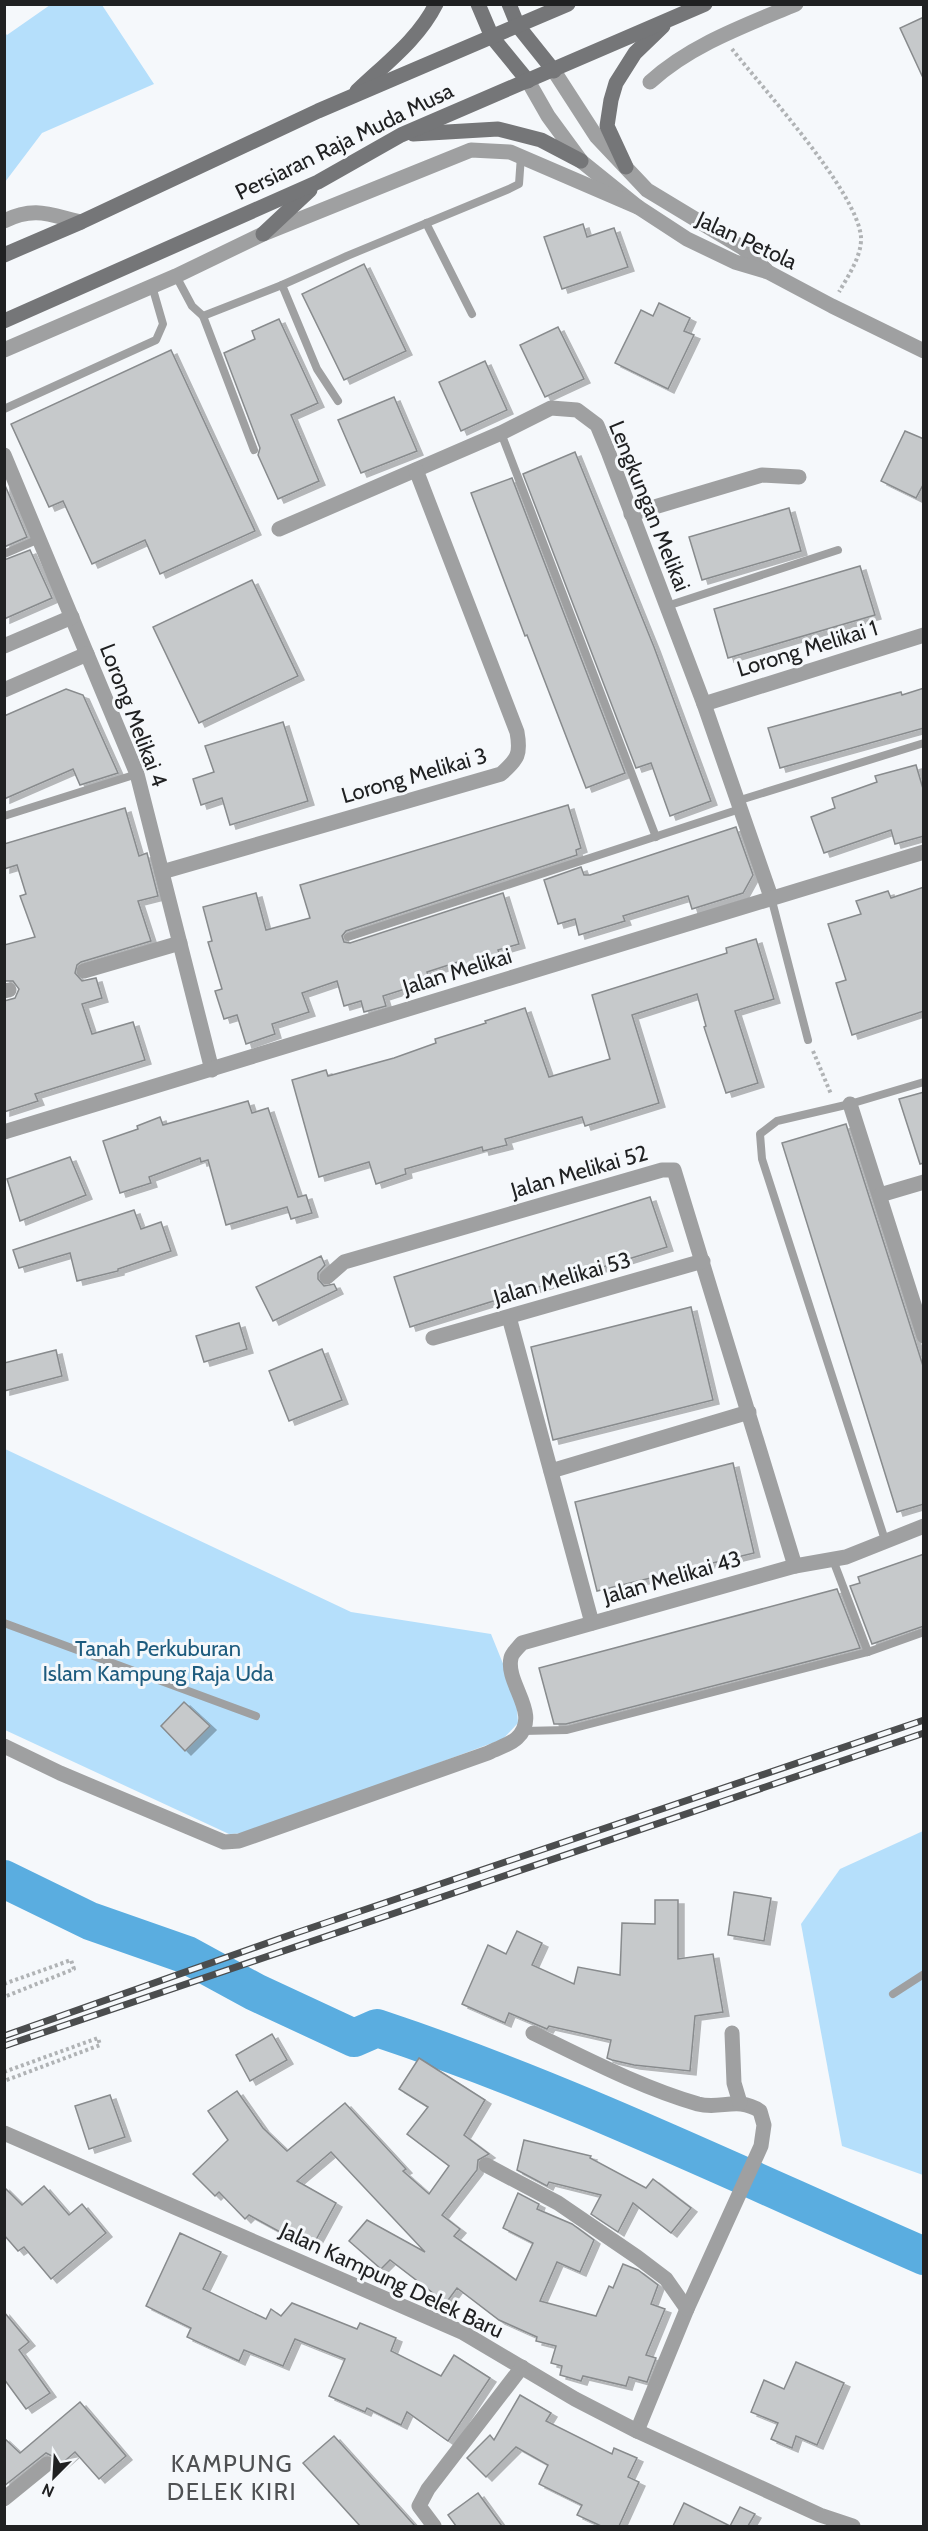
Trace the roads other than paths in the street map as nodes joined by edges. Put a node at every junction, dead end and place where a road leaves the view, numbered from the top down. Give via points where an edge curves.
1 (436, 4) edge
2 (478, 4) edge
3 (509, 4) edge
4 (568, 4) edge
5 (705, 4) edge
6 (796, 4) edge
7 (669, 20) junction
8 (518, 26) junction
9 (492, 37) junction
10 (554, 70) junction
11 (528, 81) junction
12 (650, 82) dead end
13 (348, 99) junction
14 (401, 135) junction
15 (521, 156) junction
16 (581, 161) junction
17 (626, 167) junction
18 (318, 182) junction
19 (638, 207) junction
20 (4, 221) edge
21 (81, 222) junction
22 (426, 223) junction
23 (263, 234) junction
24 (4, 255) edge
25 (768, 272) junction
26 (176, 276) junction
27 (282, 285) junction
28 (152, 286) junction
29 (472, 314) dead end
30 (203, 316) junction
31 (4, 321) edge
32 (4, 350) edge
33 (924, 351) edge
34 (338, 401) dead end
35 (4, 409) edge
36 (501, 433) junction
37 (254, 450) dead end
38 (4, 455) edge
39 (416, 470) junction
40 (799, 477) dead end
41 (631, 514) junction
42 (279, 530) dead end
43 (39, 539) junction
44 (838, 550) dead end
45 (4, 554) edge
46 (667, 606) junction
47 (72, 617) junction
48 (924, 635) edge
49 (4, 646) edge
50 (87, 654) junction
51 (4, 690) edge
52 (704, 704) junction
53 (924, 743) edge
54 (137, 774) junction
55 (739, 805) junction
56 (4, 816) edge
57 (656, 837) junction
58 (924, 852) edge
59 (162, 872) junction
60 (771, 897) junction
61 (348, 937) dead end
62 (180, 943) junction
63 (84, 970) dead end
64 (808, 1040) road end
65 (212, 1070) junction
66 (924, 1082) edge
67 (844, 1105) junction
68 (4, 1132) edge
69 (924, 1182) edge
70 (880, 1195) junction
71 (703, 1261) junction
72 (327, 1277) dead end
73 (509, 1317) junction
74 (924, 1336) edge
75 (433, 1338) dead end
76 (749, 1412) junction
77 (551, 1471) junction
78 (924, 1526) edge
79 (885, 1540) junction
80 (833, 1560) junction
81 (795, 1566) junction
82 (4, 1623) edge
83 (592, 1623) junction
84 (924, 1632) edge
85 (868, 1652) junction
86 (256, 1716) dead end
87 (523, 1731) junction
88 (4, 1746) edge
89 (924, 1974) edge
90 (893, 1994) dead end
91 (533, 2033) dead end
92 (732, 2033) dead end
93 (740, 2103) junction
94 (4, 2133) edge
95 (486, 2164) dead end
96 (687, 2309) junction
97 (522, 2367) junction
98 (637, 2431) junction
99 (47, 2464) dead end
100 (4, 2499) edge
101 (434, 2526) edge
102 (853, 2526) edge

1 - 13 main road via 410,41
2 - 9 main road
3 - 8 main road
4 - 8 main road, Persiaran Raja Muda Musa
5 - 7 main road, Persiaran Raja Muda Musa
6 - 12 street via 679,59
7 - 10 main road, Persiaran Raja Muda Musa
7 - 17 main road via 635,53 616,83 607,126
8 - 9 main road, Persiaran Raja Muda Musa
8 - 10 main road
9 - 11 main road
9 - 13 main road, Persiaran Raja Muda Musa
10 - 11 main road, Persiaran Raja Muda Musa
10 - 17 street via 596,136
11 - 14 main road, Persiaran Raja Muda Musa
11 - 16 street, Jalan Petola
13 - 21 main road, Persiaran Raja Muda Musa
14 - 16 main road via 498,129 541,140
14 - 18 main road, Persiaran Raja Muda Musa
15 - 19 street
15 - 22 lane via 519,184
15 - 23 street via 471,150
16 - 19 street, Jalan Petola
17 - 25 street via 647,190 743,248
18 - 23 main road
18 - 31 main road, Persiaran Raja Muda Musa
19 - 25 street, Jalan Petola via 687,239 735,262
20 - 21 street via 21,213 37,212
21 - 24 main road, Persiaran Raja Muda Musa
22 - 27 lane
22 - 29 lane
23 - 26 street
25 - 33 street, Jalan Petola
26 - 28 street
26 - 30 lane via 192,306
27 - 30 lane
27 - 34 lane via 317,369
28 - 32 street
28 - 35 lane via 163,324 156,340
30 - 37 lane
36 - 39 street, Lengkungan Melikai
36 - 41 street, Lengkungan Melikai via 551,408 577,410 597,425
36 - 57 lane
38 - 43 street, Lorong Melikai 4
39 - 42 street, Lengkungan Melikai
39 - 59 street, Lorong Melikai 3 via 517,732 520,750 513,764 501,774
40 - 41 street via 762,475
41 - 46 street, Lengkungan Melikai
43 - 45 lane
43 - 47 street, Lorong Melikai 4
44 - 46 lane
46 - 52 street, Lengkungan Melikai
47 - 49 street
47 - 50 street, Lorong Melikai 4
48 - 52 street, Lorong Melikai 1
50 - 51 street
50 - 54 street, Lorong Melikai 4
52 - 55 street, Lengkungan Melikai
53 - 55 lane
54 - 56 lane
54 - 59 street, Lorong Melikai 4
55 - 57 lane
55 - 60 street, Lengkungan Melikai
57 - 61 lane
58 - 60 street, Jalan Melikai
59 - 62 street, Lorong Melikai 4
60 - 64 lane
60 - 65 street, Jalan Melikai
62 - 63 street
62 - 65 street, Lorong Melikai 4
65 - 68 street, Jalan Melikai
66 - 67 lane
67 - 70 street
67 - 79 lane via 777,1121 760,1134 762,1159
69 - 70 street
70 - 74 street
71 - 72 street, Jalan Melikai 52 via 674,1170 662,1170 344,1262
71 - 73 street, Jalan Melikai 53
71 - 76 street, Jalan Melikai 52
73 - 75 street, Jalan Melikai 53
73 - 77 street
76 - 77 street
76 - 81 street, Jalan Melikai 52
77 - 83 street
78 - 79 street, Jalan Melikai 43
79 - 80 street, Jalan Melikai 43
80 - 81 street, Jalan Melikai 43
80 - 85 lane
81 - 83 street, Jalan Melikai 43
82 - 86 lane
83 - 87 street, Jalan Melikai 43 via 522,1643 511,1656 510,1669 526,1719
84 - 85 lane
85 - 87 lane via 567,1730
87 - 88 street via 515,1740 488,1753 254,1837 224,1842
89 - 90 lane
91 - 93 street via 633,2081 701,2105
92 - 93 street via 734,2083
93 - 96 street via 760,2111 764,2125 761,2146
94 - 97 street, Jalan Kampung Delek Baru via 462,2331
95 - 96 street via 558,2203 637,2257 666,2279
96 - 98 street
97 - 98 street, Jalan Kampung Delek Baru
97 - 101 street via 428,2489 419,2506
98 - 102 street, Jalan Kampung Delek Baru via 820,2515
99 - 100 street

